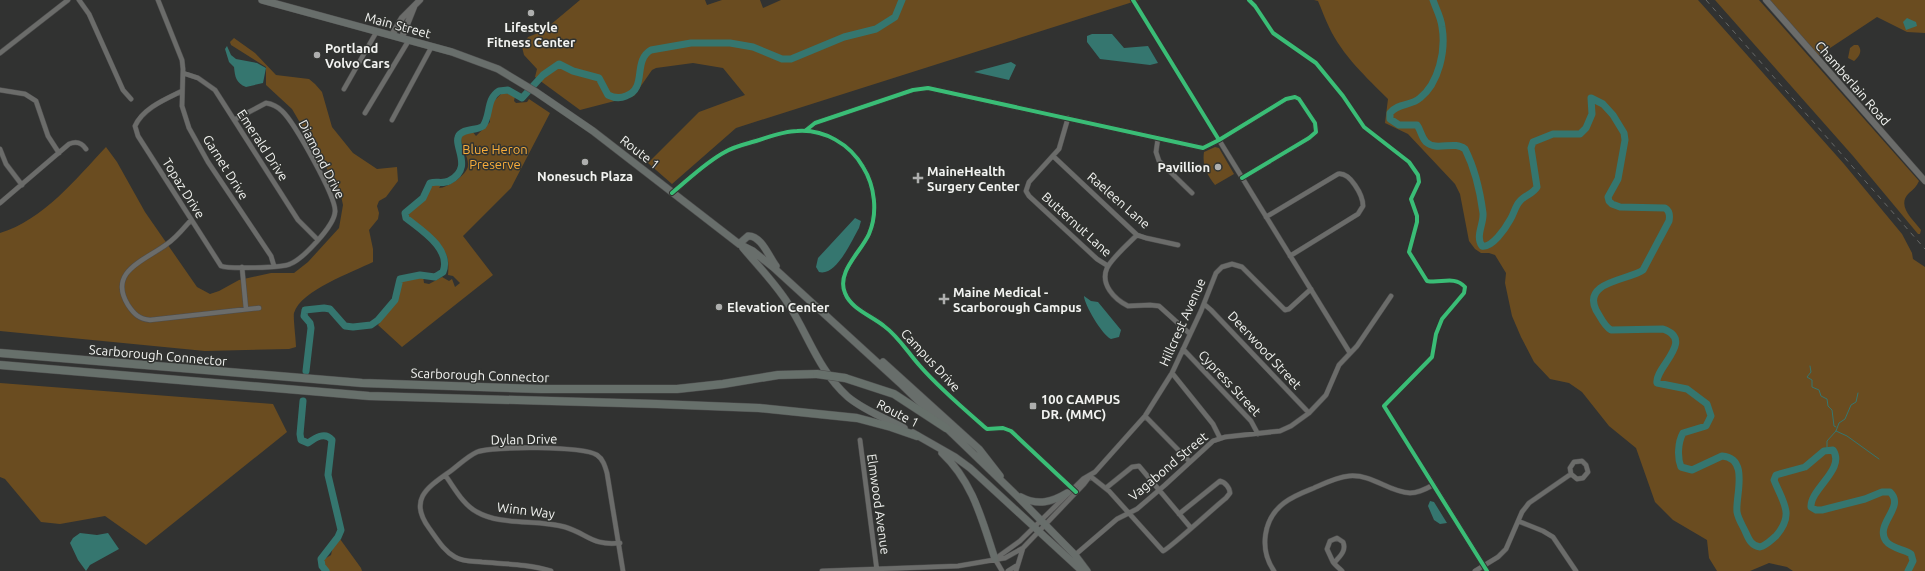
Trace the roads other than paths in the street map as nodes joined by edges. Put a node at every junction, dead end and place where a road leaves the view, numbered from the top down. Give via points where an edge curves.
1 (68, 0) edge
2 (79, 0) edge
3 (158, 0) edge
4 (262, 0) edge
5 (1766, 0) edge
6 (418, 2) edge
7 (377, 31) junction
8 (392, 35) junction
9 (405, 38) junction
10 (432, 46) junction
11 (0, 53) edge
12 (183, 73) junction
13 (524, 84) joint
14 (344, 89) dead end
15 (0, 90) edge
16 (182, 91) junction
17 (131, 99) dead end
18 (365, 113) dead end
19 (1068, 118) junction
20 (234, 120) junction
21 (392, 120) dead end
22 (805, 131) junction
23 (1158, 138) junction
24 (1219, 140) junction
25 (0, 149) edge
26 (86, 149) dead end
27 (59, 153) junction
28 (1053, 156) junction
29 (1242, 178) junction
30 (1925, 180) edge
31 (22, 185) junction
32 (672, 193) junction
33 (1192, 193) dead end
34 (0, 203) edge
35 (1266, 217) junction
36 (191, 220) junction
37 (1137, 234) junction
38 (317, 239) junction
39 (739, 244) junction
40 (1178, 245) dead end
41 (1290, 256) junction
42 (274, 266) junction
43 (1108, 266) junction
44 (242, 267) junction
45 (790, 283) junction
46 (1311, 289) junction
47 (1391, 296) dead end
48 (1204, 304) junction
49 (259, 308) dead end
50 (246, 309) junction
51 (1190, 334) junction
52 (849, 337) junction
53 (1183, 349) junction
54 (0, 353) edge
55 (1350, 353) junction
56 (0, 365) edge
57 (1172, 373) junction
58 (1309, 413) junction
59 (1145, 416) junction
60 (946, 428) junction
61 (1258, 434) junction
62 (917, 436) junction
63 (1220, 438) junction
64 (860, 440) dead end
65 (930, 442) junction
66 (1190, 462) junction
67 (1426, 473) dead end
68 (1571, 474) dead end
69 (445, 475) junction
70 (1090, 476) junction
71 (1433, 485) junction
72 (1007, 486) junction
73 (1106, 488) junction
74 (1159, 490) junction
75 (1072, 491) junction
76 (1016, 495) junction
77 (1127, 513) junction
78 (1179, 514) junction
79 (1518, 521) junction
80 (1043, 522) junction
81 (1190, 528) junction
82 (1037, 529) junction
83 (620, 543) junction
84 (1023, 548) junction
85 (1075, 555) junction
86 (995, 559) junction
87 (1334, 563) junction
88 (1484, 566) junction
89 (1016, 569) edge
90 (877, 570) edge
91 (551, 571) edge
92 (623, 571) edge
93 (822, 571) edge
94 (1002, 571) edge
95 (1008, 571) edge
96 (1082, 571) edge
97 (1087, 571) edge
98 (1274, 571) edge
99 (1342, 571) edge
100 (1475, 571) edge
101 (1487, 571) edge
102 (1576, 571) edge

1 - 11 street
2 - 17 street via 89,14 123,90
3 - 12 street, Garnet Drive via 179,51
4 - 7 main road, Main Street
5 - 30 street, Chamberlain Road
6 - 8 street via 402,18
6 - 9 street via 411,13
7 - 8 main road, Main Street
7 - 14 street
8 - 9 main road, Main Street
9 - 10 main road, Main Street
9 - 18 street
10 - 13 main road, Main Street via 489,66
10 - 21 street
12 - 16 street, Garnet Drive
12 - 20 street, Emerald Drive via 210,85
13 - 32 main road, Route 1 via 593,131
15 - 27 street via 25,94 36,101 48,136
16 - 36 street, Topaz Drive via 152,107 135,129
16 - 42 street, Garnet Drive via 184,114 192,135 271,256
19 - 22 street via 924,88 815,123
19 - 23 street
19 - 28 street, Butternut Lane via 1060,146
20 - 38 street, Emerald Drive via 298,220
20 - 38 street, Diamond Drive via 266,103 275,105 292,123 335,205 332,221
22 - 32 street, Campus Drive via 784,133 729,150
22 - 75 street, Campus Drive via 824,135 849,149 864,167 872,188 874,208 871,228 844,278 843,288 849,301 894,334 920,366 987,429 1009,430
23 - 24 street via 1200,148
23 - 33 street via 1156,152 1159,161
24 - 29 street
24 - 29 street via 1283,100 1293,97 1301,101 1316,123 1317,129 1312,135
25 - 31 street via 6,164
26 - 27 street via 83,145 73,142
27 - 31 street
28 - 37 street, Raeleen Lane
28 - 43 street, Butternut Lane via 1029,182 1027,194 1097,259
29 - 35 street
31 - 34 street
32 - 39 main road, Route 1
35 - 41 street
35 - 41 street via 1338,174 1348,176 1362,198 1363,206 1358,214
36 - 44 street, Topaz Drive via 220,266
36 - 50 street via 167,245 128,270 123,277 122,285 126,302 137,316 150,320
37 - 40 street, Raeleen Lane
37 - 43 street
38 - 42 street, Diamond Drive via 295,262 287,266
39 - 45 main road, Route 1 via 761,257
39 - 45 main road via 748,236 758,238
39 - 62 main road, Route 1 via 783,296 817,360 840,389 861,406
41 - 46 street
42 - 44 street, Topaz Drive
43 - 51 street via 1107,287 1118,300 1130,307 1159,306
44 - 50 street
45 - 52 main road, Route 1
46 - 48 street, Hillcrest Avenue via 1285,310 1244,270 1229,264 1216,274
46 - 55 street
47 - 55 street, Vagabond Street
48 - 51 street, Hillcrest Avenue
48 - 58 street, Deerwood Street
49 - 50 street
51 - 53 street, Hillcrest Avenue
52 - 60 main road, Route 1
52 - 72 main road via 897,373 963,434 992,464
53 - 57 street, Hillcrest Avenue
53 - 61 street, Cypress Street via 1251,421
54 - 60 highway, Scarborough Connector, bridge via 362,383 541,389 677,389 778,375 816,374 845,378 894,394
55 - 58 street, Vagabond Street via 1337,368 1329,392
56 - 62 highway, Scarborough Connector via 368,396 759,408 857,418
57 - 59 street, Hillcrest Avenue
57 - 63 street via 1213,424
58 - 61 street, Vagabond Street via 1287,428
59 - 66 street
59 - 70 street, Hillcrest Avenue
60 - 72 main road, Route 1
61 - 63 street, Vagabond Street
62 - 65 main road, Route 1
63 - 66 street, Vagabond Street
64 - 90 street, Elmwood Avenue
65 - 82 main road, Route 1 via 970,468
65 - 86 main road via 966,481
66 - 74 street, Vagabond Street
67 - 71 street
68 - 79 street via 1531,500
69 - 83 street, Winn Way via 466,503 482,515 560,526 596,542
69 - 83 street, Dylan Drive via 477,452 496,448 580,450 593,453 600,458 607,473
69 - 91 street, Dylan Drive via 426,490 421,499 420,510 426,524 447,552 464,560 520,565
70 - 73 street
70 - 75 street, Hillcrest Avenue via 1084,484
71 - 88 street
71 - 98 street via 1417,492 1408,492 1370,478 1348,476 1334,479 1290,499 1276,510 1266,529 1265,552
72 - 76 main road, Route 1
73 - 74 street via 1136,466 1141,468
73 - 77 street
74 - 77 street, Vagabond Street
74 - 78 street
75 - 76 main road via 1053,500 1041,502
75 - 80 street, Hillcrest Avenue
75 - 80 street, Hillcrest Avenue
76 - 80 main road, Route 1
77 - 81 street via 1163,551 1170,549
77 - 85 street, Vagabond Street
78 - 81 street
78 - 81 street via 1220,481 1228,488 1229,495
79 - 88 street via 1506,549
79 - 102 street via 1553,537
80 - 82 street
80 - 85 main road, Route 1
82 - 84 street
82 - 86 street
82 - 96 main road, Route 1
83 - 92 street, Dylan Drive
84 - 86 street via 1009,556
84 - 89 street
85 - 97 main road, Route 1
86 - 90 street via 958,566
86 - 94 street
87 - 87 street via 1328,554 1327,545 1336,538 1343,542 1345,548
87 - 99 street
88 - 100 street
88 - 101 street
89 - 95 street
90 - 93 street

